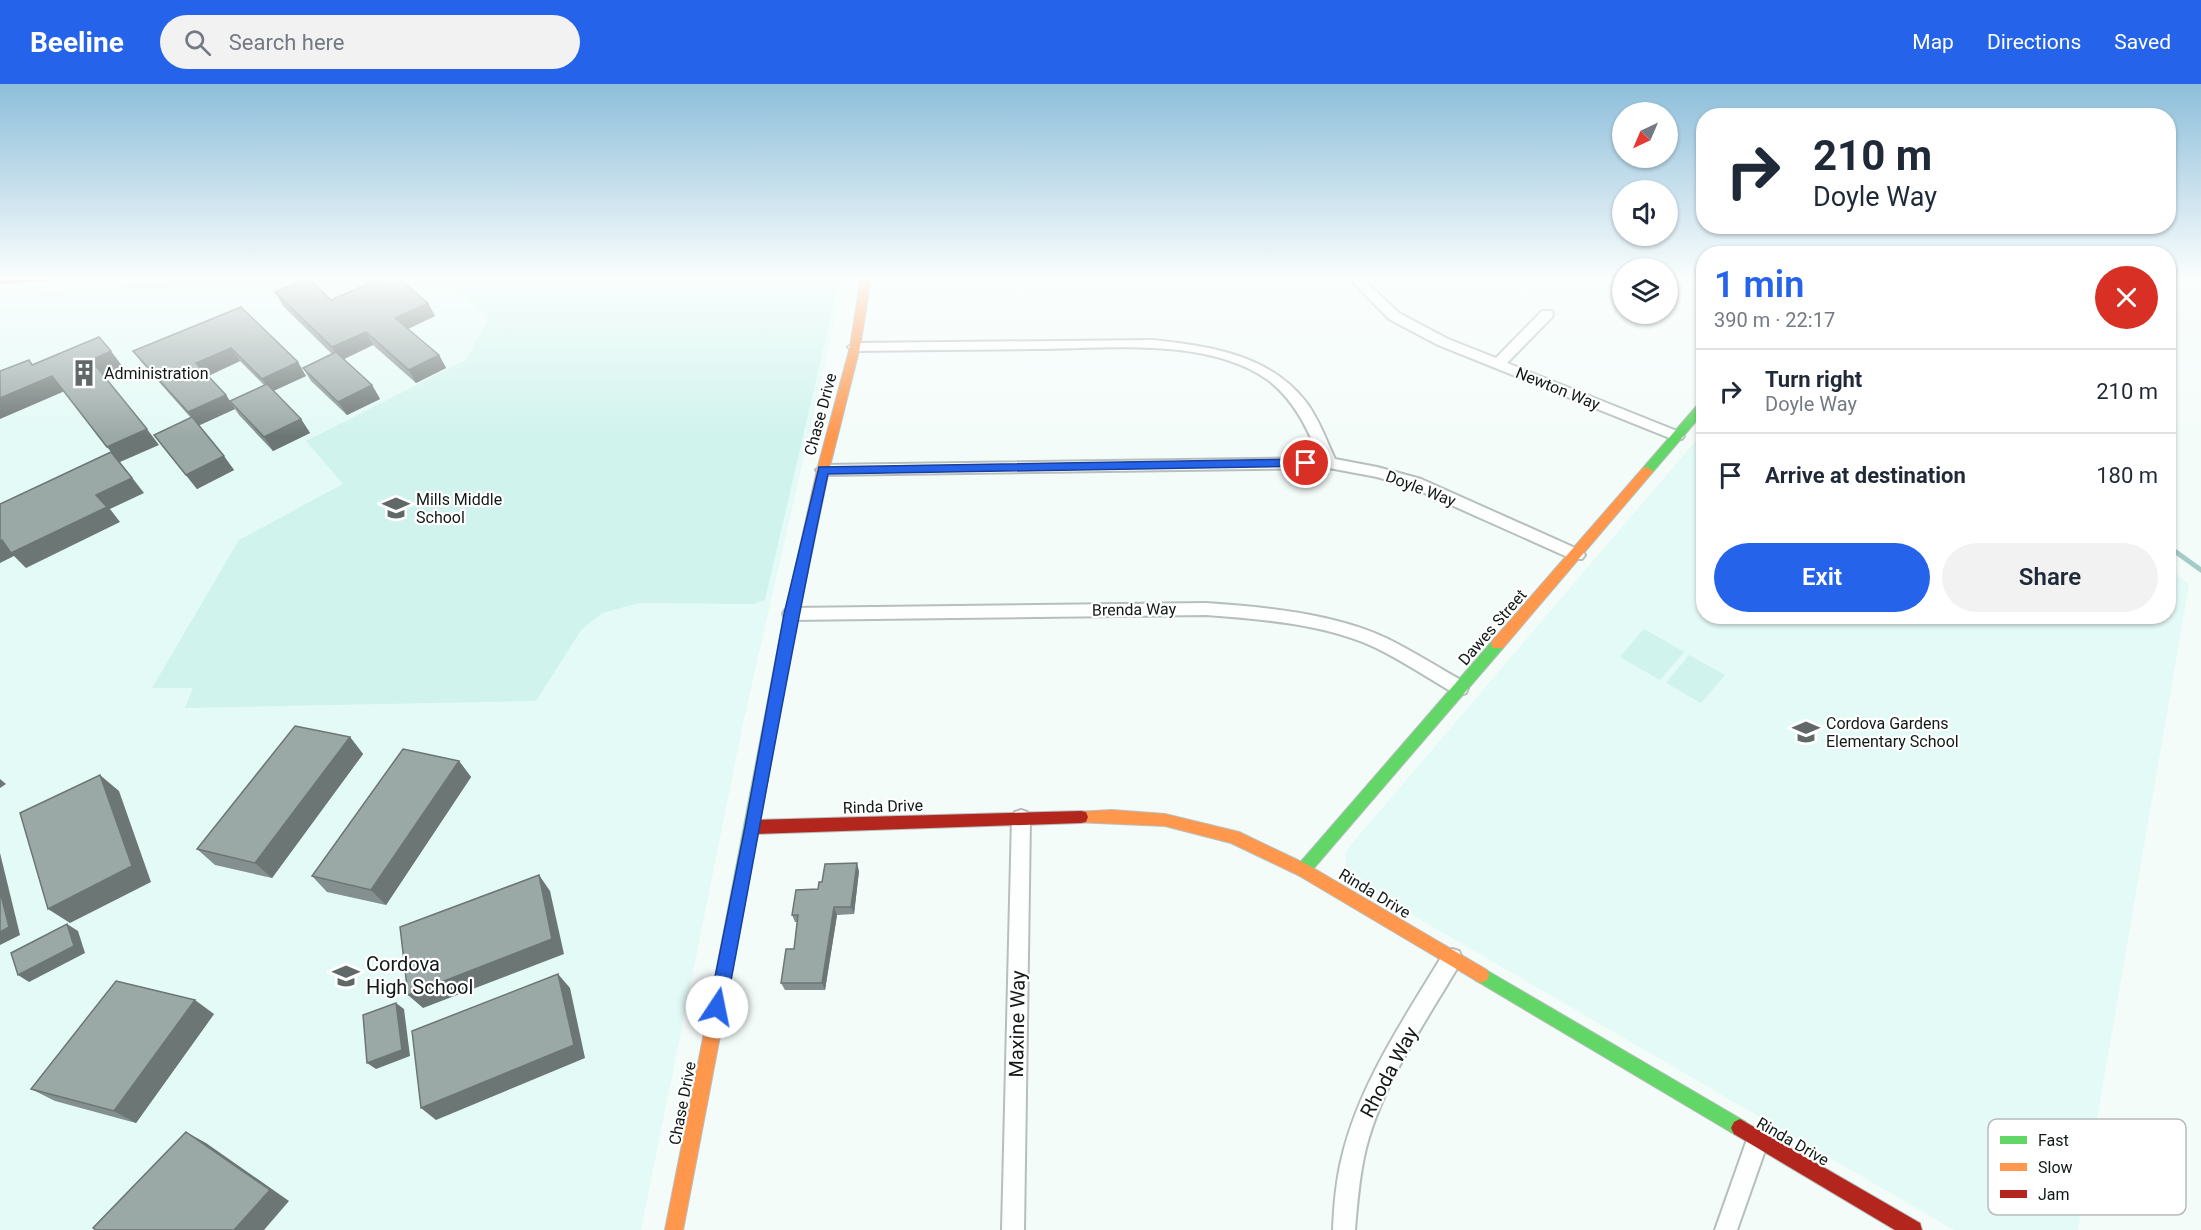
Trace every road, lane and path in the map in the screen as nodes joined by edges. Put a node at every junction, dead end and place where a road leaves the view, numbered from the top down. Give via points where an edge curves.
1 (858, 330) edge
2 (1421, 330) edge
3 (1531, 330) edge
4 (855, 347) junction
5 (1498, 364) junction
6 (1696, 414) edge
7 (1677, 436) junction
8 (1329, 463) junction
9 (823, 470) junction
10 (1577, 555) junction
11 (791, 614) junction
12 (1460, 688) junction
13 (1022, 818) junction
14 (753, 827) junction
15 (1303, 870) junction
16 (1452, 958) junction
17 (1758, 1139) junction
18 (674, 1230) edge
19 (1013, 1230) edge
20 (1344, 1230) edge
21 (1726, 1230) edge
22 (1913, 1230) edge

1 - 4 street, Chase Drive
2 - 5 street, Newton Way
3 - 5 street
4 - 8 street via 1153,344 1229,356 1268,374 1301,405
4 - 9 street, Chase Drive
5 - 7 street, Newton Way
6 - 7 street, Dawes Street
7 - 10 street, Dawes Street
8 - 9 street, Doyle Way
8 - 10 street, Doyle Way via 1416,483
9 - 11 street, Chase Drive
10 - 12 street, Dawes Street
11 - 12 street, Brenda Way via 1206,609 1264,613 1341,629 1379,642
11 - 14 street, Chase Drive
12 - 15 street, Dawes Street
13 - 14 street, Rinda Drive
13 - 15 street, Rinda Drive via 1149,816 1188,822 1262,847
13 - 19 street, Maxine Way
14 - 18 street, Chase Drive
15 - 16 street, Rinda Drive
16 - 17 street, Rinda Drive
16 - 20 street, Rhoda Way via 1370,1102 1349,1170
17 - 21 street
17 - 22 street, Rinda Drive

